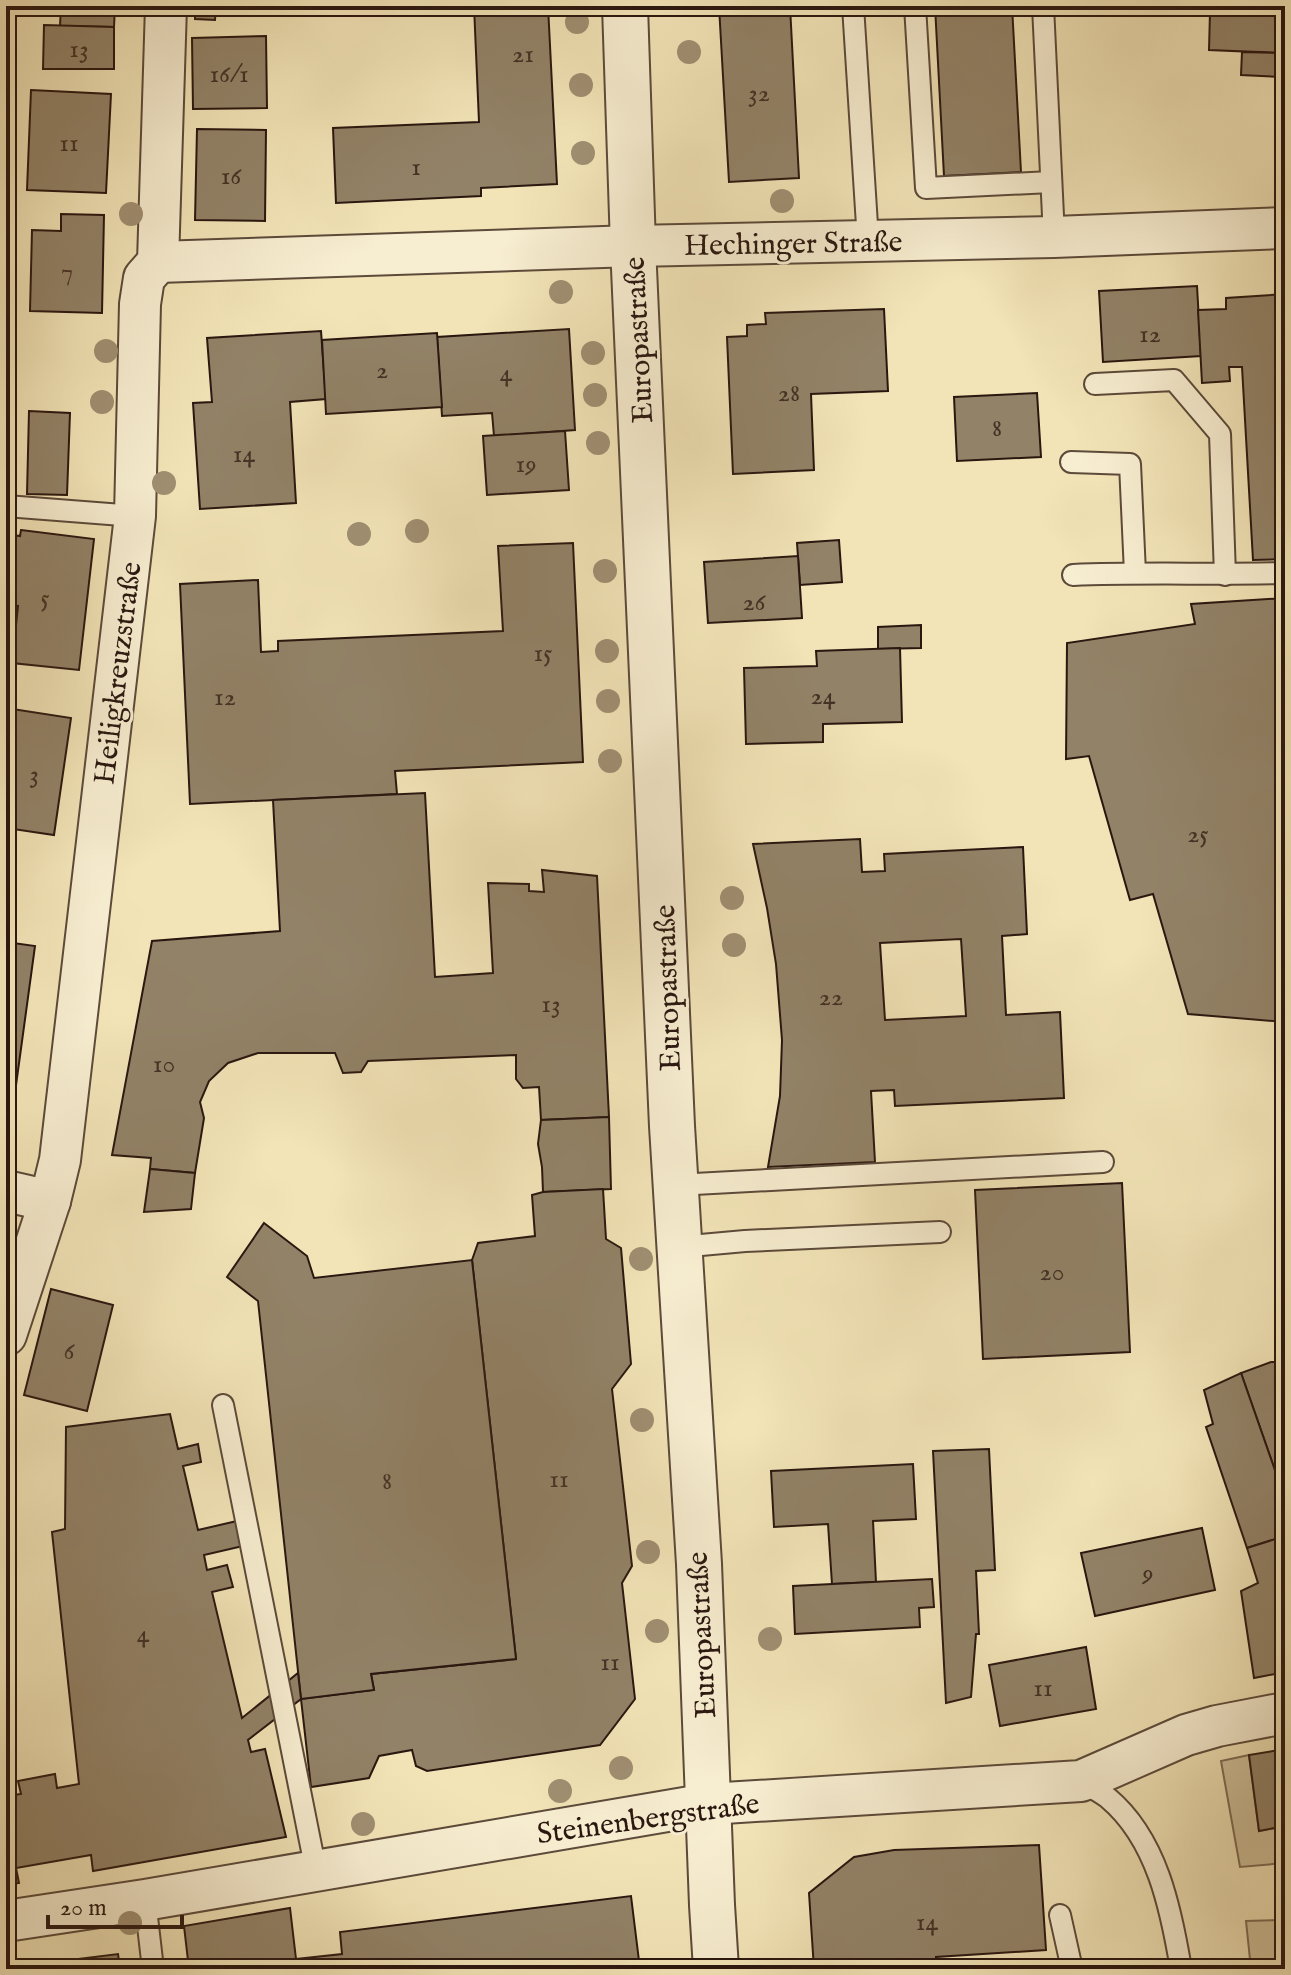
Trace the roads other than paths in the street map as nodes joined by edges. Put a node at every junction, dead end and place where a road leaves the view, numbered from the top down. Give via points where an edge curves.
1 (166, 6) edge
2 (625, 6) edge
3 (853, 6) edge
4 (915, 6) edge
5 (1043, 6) edge
6 (1051, 182) junction
7 (1285, 228) edge
8 (1054, 237) junction
9 (868, 241) junction
10 (633, 246) junction
11 (158, 262) junction
12 (1095, 384) dead end
13 (1071, 462) dead end
14 (6, 506) edge
15 (135, 516) junction
16 (1135, 573) junction
17 (1285, 573) edge
18 (1073, 575) dead end
19 (1225, 575) junction
20 (1103, 1162) dead end
21 (676, 1185) junction
22 (6, 1191) edge
23 (50, 1201) junction
24 (940, 1232) dead end
25 (679, 1247) junction
26 (6, 1335) edge
27 (223, 1405) dead end
28 (1285, 1713) edge
29 (1081, 1781) junction
30 (708, 1804) junction
31 (316, 1871) junction
32 (145, 1900) junction
33 (1060, 1915) dead end
34 (6, 1921) edge
35 (1177, 1946) junction
36 (153, 1969) edge
37 (716, 1969) edge
38 (1072, 1969) edge
39 (1173, 1969) edge
40 (1181, 1969) edge

1 - 11 street, Heiligkreuzstraße
2 - 10 street, Europastraße
3 - 9 lane
4 - 6 lane via 926,188
5 - 6 lane
6 - 8 lane
7 - 8 street, Hechinger Straße
8 - 9 street, Hechinger Straße
9 - 10 street, Hechinger Straße
10 - 11 street, Hechinger Straße
10 - 21 street, Europastraße
11 - 15 street, Heiligkreuzstraße via 144,278 140,304
12 - 19 lane via 1174,380 1220,434
13 - 16 lane via 1130,464
14 - 15 lane
15 - 23 street, Heiligkreuzstraße via 60,1160
16 - 18 lane
16 - 19 lane
17 - 19 lane
20 - 21 lane
21 - 25 street, Europastraße
22 - 23 street
23 - 26 street, Heiligkreuzstraße
24 - 25 lane
25 - 30 street, Europastraße
27 - 31 lane
28 - 29 street, Steinenbergstraße via 1186,1735
29 - 30 street, Steinenbergstraße
29 - 35 lane via 1107,1798 1140,1836 1166,1896
30 - 31 street, Steinenbergstraße
30 - 37 street, Europastraße
31 - 32 street, Steinenbergstraße
32 - 34 street, Steinenbergstraße
32 - 36 lane
33 - 38 lane
35 - 39 lane
35 - 40 lane

